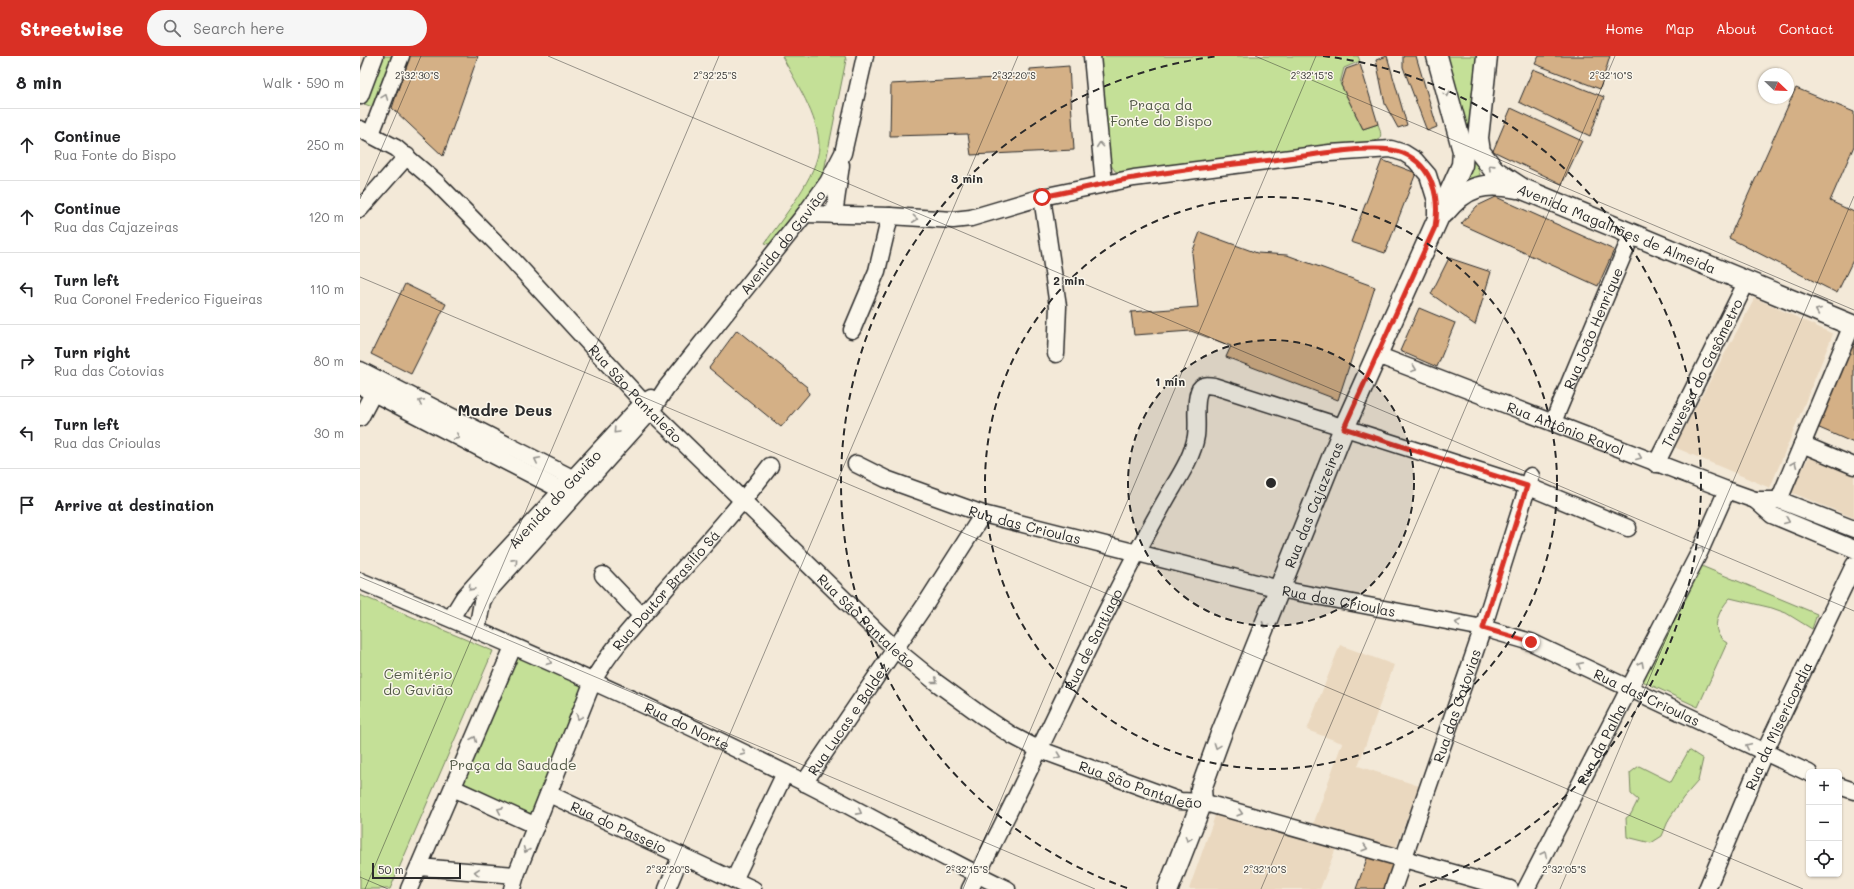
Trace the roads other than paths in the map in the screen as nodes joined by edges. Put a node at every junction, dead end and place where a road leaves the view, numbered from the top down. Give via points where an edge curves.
1 (375, 56) edge
2 (402, 56) edge
3 (856, 56) edge
4 (865, 56) edge
5 (1092, 56) edge
6 (1437, 56) edge
7 (1487, 56) edge
8 (860, 76) junction
9 (360, 96) edge
10 (366, 132) edge
11 (843, 154) junction
12 (407, 156) junction
13 (1104, 184) junction
14 (1523, 189) junction
15 (1042, 197) junction
16 (360, 209) edge
17 (805, 214) junction
18 (834, 215) junction
19 (890, 216) junction
20 (1434, 230) junction
21 (1632, 234) junction
22 (1747, 281) junction
23 (1853, 326) edge
24 (852, 330) dead end
25 (1056, 354) dead end
26 (1377, 355) junction
27 (360, 370) edge
28 (371, 387) edge
29 (647, 407) junction
30 (360, 418) edge
31 (1553, 422) junction
32 (1344, 428) junction
33 (1802, 444) junction
34 (856, 464) dead end
35 (1656, 464) junction
36 (770, 466) dead end
37 (1854, 466) edge
38 (1529, 481) junction
39 (572, 488) junction
40 (1727, 490) junction
41 (1755, 500) junction
42 (1779, 500) junction
43 (743, 502) junction
44 (983, 514) junction
45 (1628, 528) dead end
46 (1854, 529) edge
47 (1854, 549) edge
48 (1135, 553) junction
49 (1854, 565) edge
50 (493, 574) junction
51 (603, 575) dead end
52 (360, 581) edge
53 (1280, 589) junction
54 (642, 616) junction
55 (451, 618) junction
56 (1483, 628) junction
57 (477, 630) junction
58 (513, 647) junction
59 (894, 648) junction
60 (593, 681) junction
61 (1628, 689) junction
62 (1038, 749) junction
63 (1764, 754) junction
64 (1806, 772) edge
65 (785, 773) junction
66 (804, 782) junction
67 (1842, 787) edge
68 (453, 788) junction
69 (1854, 791) edge
70 (549, 794) junction
71 (1202, 802) junction
72 (536, 826) junction
73 (681, 855) junction
74 (1403, 859) junction
75 (419, 867) junction
76 (978, 875) junction
77 (734, 880) junction
78 (514, 882) edge
79 (409, 889) edge
80 (667, 889) edge
81 (754, 889) edge
82 (970, 889) edge
83 (1006, 889) edge
84 (1168, 889) edge
85 (1393, 889) edge
86 (1510, 889) edge
87 (1526, 889) edge
88 (1707, 889) edge

1 - 9 street
10 -> 2 street
3 - 8 street, Avenida do Gavião
4 - 8 street, Avenida do Gavião
13 -> 5 street
6 -> 20 main road, Rua das Cajazeiras via 1464,157
14 -> 7 main road, Avenida Magalhães de Almeida via 1488,165 1478,145
8 - 11 street, Avenida do Gavião
10 - 12 street, Rua São Pantaleão
11 - 17 street, Avenida do Gavião via 828,182
11 - 18 street
12 - 16 street
12 - 29 street, Rua São Pantaleão via 498,245
13 - 15 street
13 - 20 street via 1330,153 1391,149 1410,156 1428,175 1436,201 1437,216
14 - 20 main road via 1486,185 1471,189 1451,205
14 - 21 main road, Avenida Magalhães de Almeida
19 -> 15 street via 923,219 971,218
15 - 25 street via 1058,306
17 - 18 street
17 - 29 street, Avenida do Gavião via 666,388
18 - 19 street
19 - 24 street via 876,272
20 - 26 main road, Rua das Cajazeiras
21 - 22 main road, Avenida Magalhães de Almeida
21 - 31 street, Rua João Henrique
23 -> 22 main road, Avenida Magalhães de Almeida
22 - 35 street, Travessa do Gasômetro
23 - 33 street
26 -> 31 street, Rua Antônio Rayol
26 - 32 main road, Rua das Cajazeiras
27 - 28 street
28 - 30 street
28 - 39 street
29 - 39 street, Avenida do Gavião
29 - 43 street, Rua São Pantaleão
31 -> 35 street, Rua Antônio Rayol
32 - 38 street
32 - 48 street, Rua de Santiago via 1214,386 1202,387 1197,401 1196,439 1185,466
32 - 53 main road, Rua das Cajazeiras
33 - 37 street
42 -> 33 street
34 - 44 street, Rua das Crioulas via 886,479
35 - 40 street, Rua Antônio Rayol
36 - 43 street, Rua Doutor Brasílio Sá
38 - 45 street
38 - 56 street, Rua das Cotovias
39 - 50 street, Avenida do Gavião
40 - 41 street, Rua Antônio Rayol
61 -> 40 street, Rua da Palha via 1700,551
41 - 42 street, Rua Antônio Rayol
41 -> 47 street, Rua Antônio Rayol via 1772,515
42 - 46 street, Rua Antônio Rayol
43 - 54 street, Rua Doutor Brasílio Sá
43 - 59 street, Rua São Pantaleão
44 - 48 street, Rua das Crioulas
44 - 59 street, Rua Lucas e Baldez via 927,602
48 - 53 street, Rua das Crioulas
48 - 62 street, Rua de Santiago
49 - 63 street, Rua da Misericordia
50 -> 55 street, Avenida do Gavião via 464,597
50 - 57 street, Avenida do Gavião via 482,602
51 - 54 street
52 - 55 street, Rua do Norte
56 -> 53 street, Rua das Crioulas
53 -> 71 main road, Rua das Cajazeiras via 1221,734 1201,789
54 - 60 street, Rua Doutor Brasílio Sá via 609,655
55 - 57 street, Rua do Norte
61 -> 56 street, Rua das Crioulas via 1531,642
56 - 74 street, Rua das Cotovias
57 - 58 street, Rua do Norte
58 -> 60 street, Rua do Norte
68 -> 58 street
59 -> 62 street, Rua São Pantaleão via 980,715
59 - 66 street, Rua Lucas e Baldez
60 -> 65 street, Rua do Norte
60 -> 70 street, Rua Doutor Brasílio Sá
63 -> 61 street, Rua das Crioulas
87 -> 61 street, Rua da Palha
62 -> 71 street, Rua São Pantaleão via 1180,801
62 - 76 street, Rua de Santiago
63 - 64 street, Rua das Crioulas
63 - 88 street, Rua da Misericordia
65 - 66 street, Rua do Norte
65 - 77 street
66 -> 76 street, Rua do Norte
67 - 69 street
72 -> 68 street
68 - 75 street
70 - 72 street, Rua Doutor Brasílio Sá
70 - 73 street, Rua do Passeio
71 -> 74 street, Rua São Pantaleão
71 -> 84 main road, Rua das Cajazeiras
72 -> 78 street, Rua Doutor Brasílio Sá
73 - 77 street, Rua do Passeio
73 - 80 street
74 - 85 street, Rua das Cotovias
74 - 86 street, Rua São Pantaleão
78 -> 75 street
75 - 79 street
76 - 82 street, Rua de Santiago
76 - 83 street, Rua do Norte
77 - 81 street, Rua do Passeio

